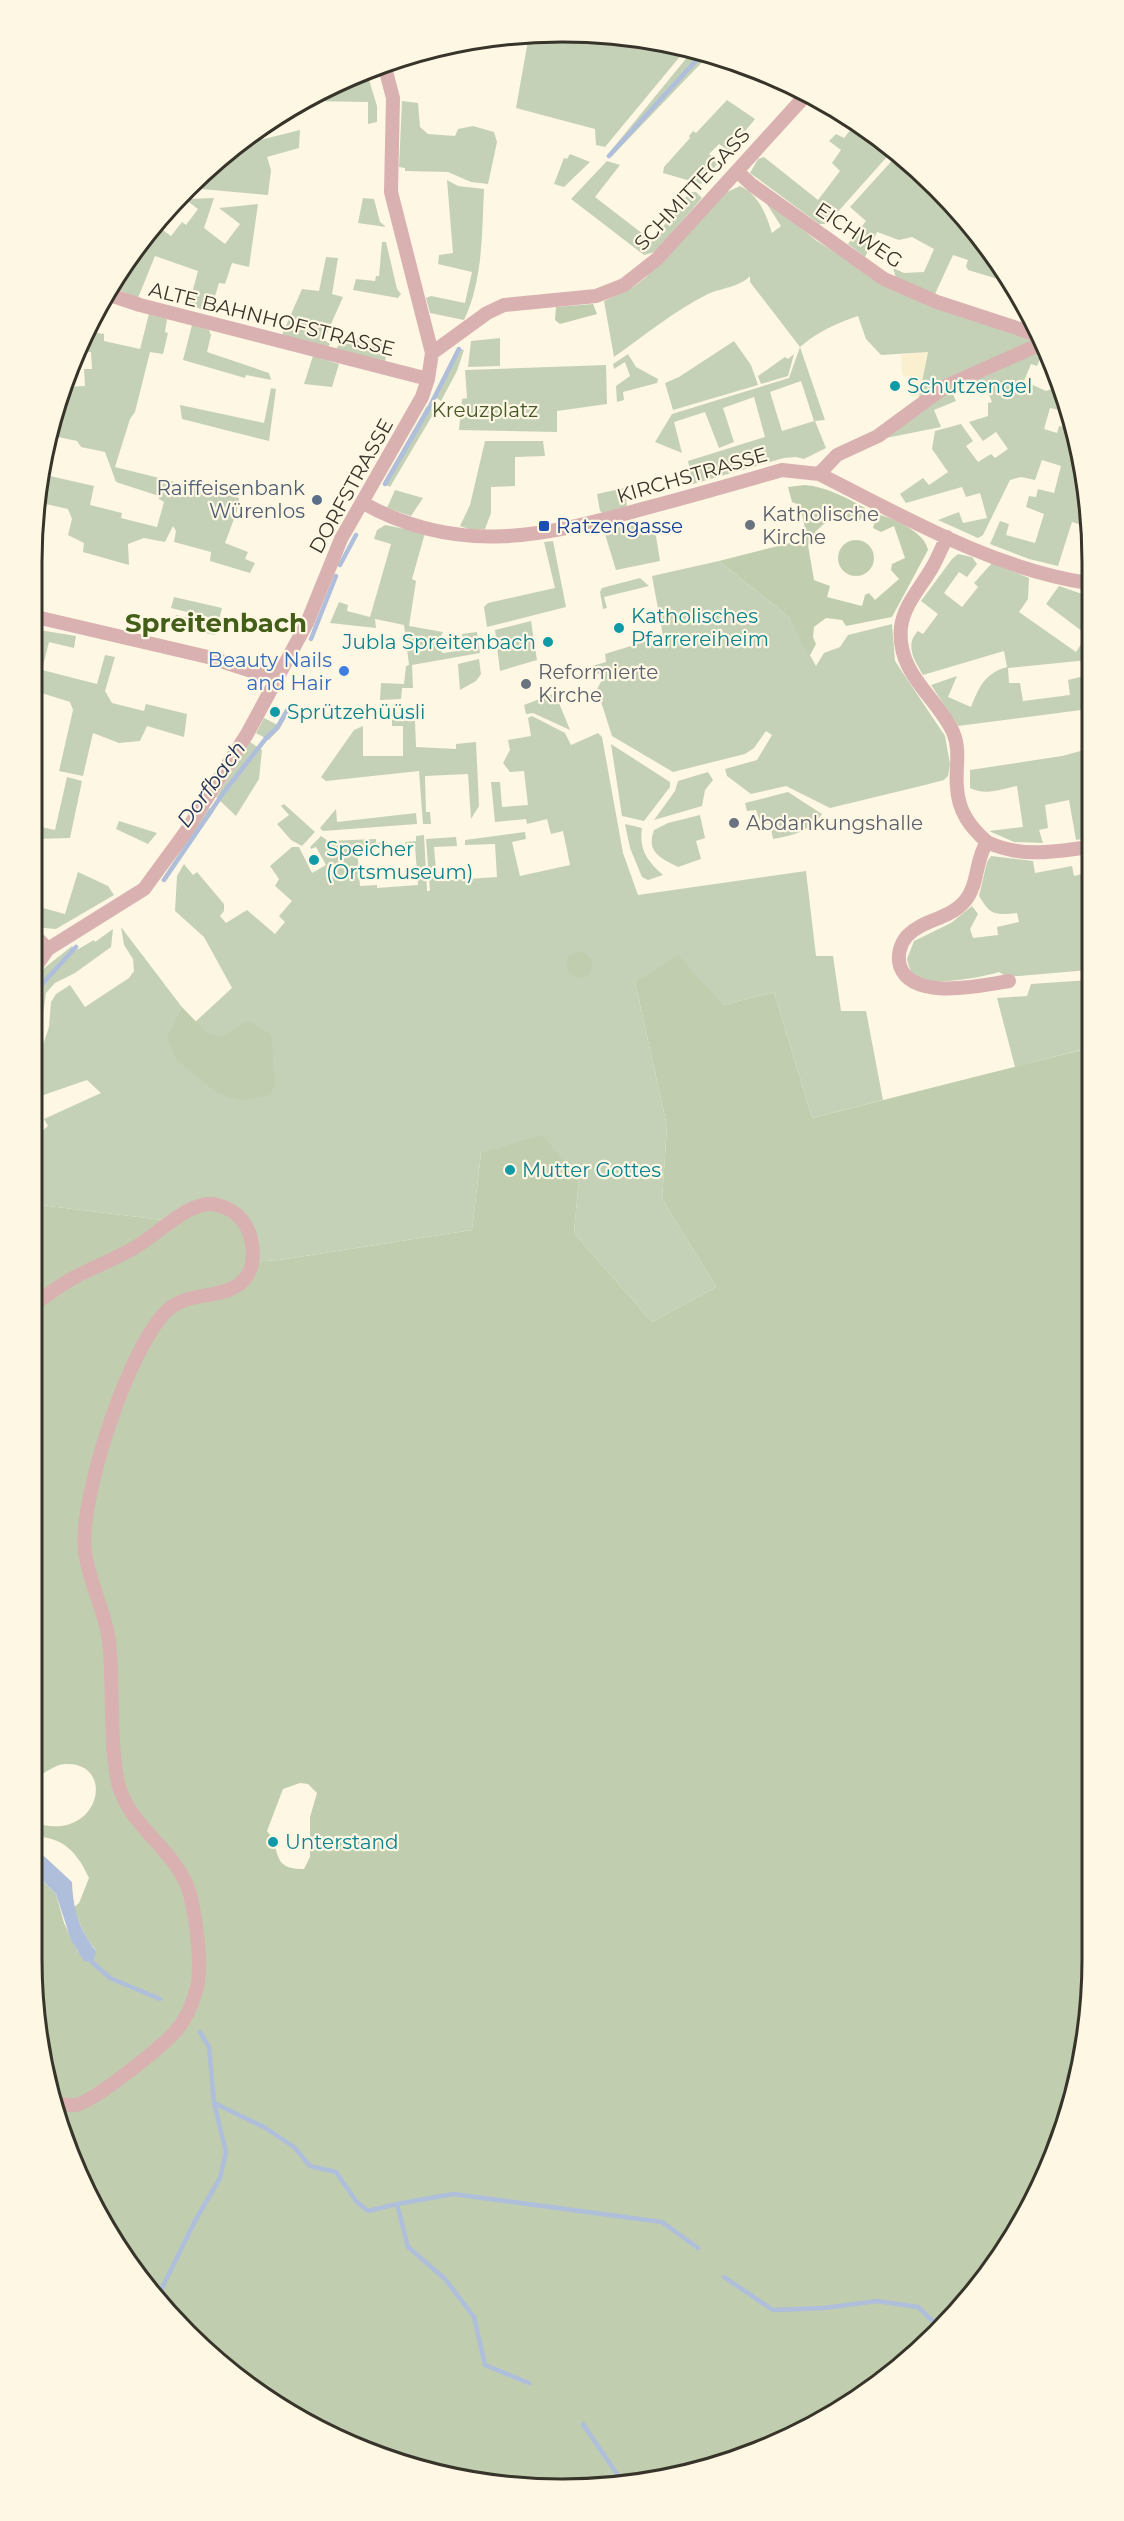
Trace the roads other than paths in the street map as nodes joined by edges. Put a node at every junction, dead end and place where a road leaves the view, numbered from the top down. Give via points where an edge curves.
1 (386, 73) edge
2 (801, 101) edge
3 (737, 171) junction
4 (115, 297) edge
5 (1027, 331) edge
6 (1035, 347) edge
7 (432, 353) junction
8 (428, 379) junction
9 (819, 474) junction
10 (363, 503) junction
11 (947, 537) junction
12 (1082, 582) edge
13 (42, 618) edge
14 (277, 679) junction
15 (987, 842) junction
16 (1082, 848) edge
17 (42, 943) edge
18 (48, 949) junction
19 (42, 958) edge
20 (1009, 981) dead end
21 (42, 1299) edge
22 (63, 2103) edge

1 - 7 street, DORFSTRASSE via 393,98 391,192
2 - 3 street, SCHMITTEGASS
3 - 5 street, EICHWEG via 884,279 937,302
3 - 7 street, SCHMITTEGASS via 657,259 624,285 596,296 504,305
4 - 8 street, ALTE BAHNHOFSTRASSE
6 - 9 street via 946,386 878,436 837,455
7 - 8 street, DORFSTRASSE
8 - 10 street, DORFSTRASSE
9 - 10 street, KIRCHSTRASSE via 782,470 566,530 510,537 470,536 413,526
9 - 11 street, KIRCHSTRASSE
10 - 14 street, DORFSTRASSE via 341,539 315,605
11 - 12 street, KIRCHSTRASSE via 1029,570
11 - 15 street via 910,602 901,627 903,654 913,678 953,733 958,758 957,789 965,818
13 - 14 street via 208,657
14 - 18 street, DORFSTRASSE via 232,760 154,877 125,902
15 - 16 street via 1016,852 1042,854
15 - 20 street via 966,900 946,916 909,934 901,945 899,963 909,981 923,987
17 - 18 street
18 - 19 street, DORFSTRASSE
21 - 22 street via 71,1278 135,1248 209,1204 230,1210 242,1220 251,1237 251,1268 241,1282 173,1306 144,1345 117,1407 90,1494 83,1531 88,1570 108,1637 117,1779 127,1806 178,1868 189,1890 199,1967 196,1990 175,2032 101,2092 80,2104

